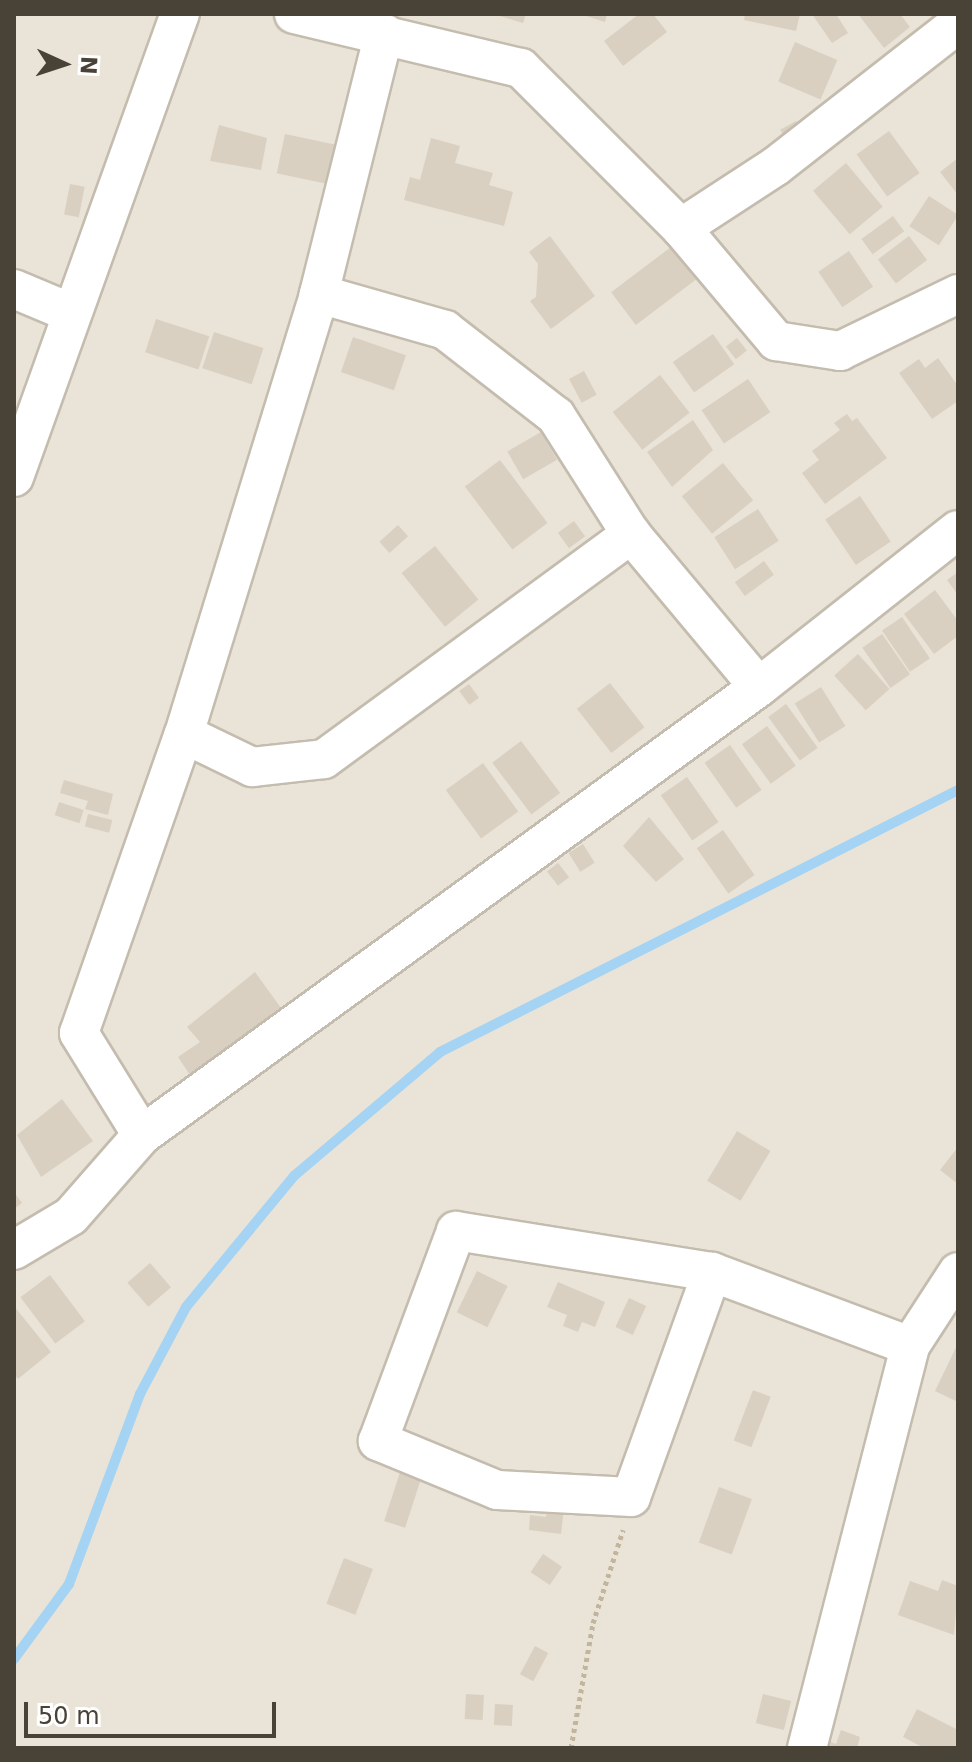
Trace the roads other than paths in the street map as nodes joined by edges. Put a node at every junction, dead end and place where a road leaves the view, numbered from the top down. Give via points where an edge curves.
1 (180, 14) edge
2 (294, 14) edge
3 (958, 24) edge
4 (384, 33) junction
5 (681, 228) junction
6 (14, 289) edge
7 (319, 294) junction
8 (957, 298) edge
9 (71, 313) junction
10 (14, 477) edge
11 (958, 530) edge
12 (631, 534) junction
13 (759, 687) junction
14 (184, 734) junction
15 (142, 1135) junction
16 (14, 1250) edge
17 (712, 1272) junction
18 (958, 1272) edge
19 (910, 1346) junction
20 (807, 1748) edge

1 - 9 street
2 - 4 street
3 - 5 street via 776,166
4 - 5 street via 521,68
4 - 7 street
5 - 8 street via 776,341 840,351
6 - 9 street
7 - 12 street via 445,330 556,416
7 - 14 street
9 - 10 street
11 - 13 street
12 - 13 street
12 - 14 street via 324,759 252,767
13 - 15 street
14 - 15 street via 79,1033
15 - 16 street via 71,1216
17 - 17 street via 456,1231 378,1441 497,1490 635,1494
17 - 19 street
18 - 19 street
19 - 20 street

